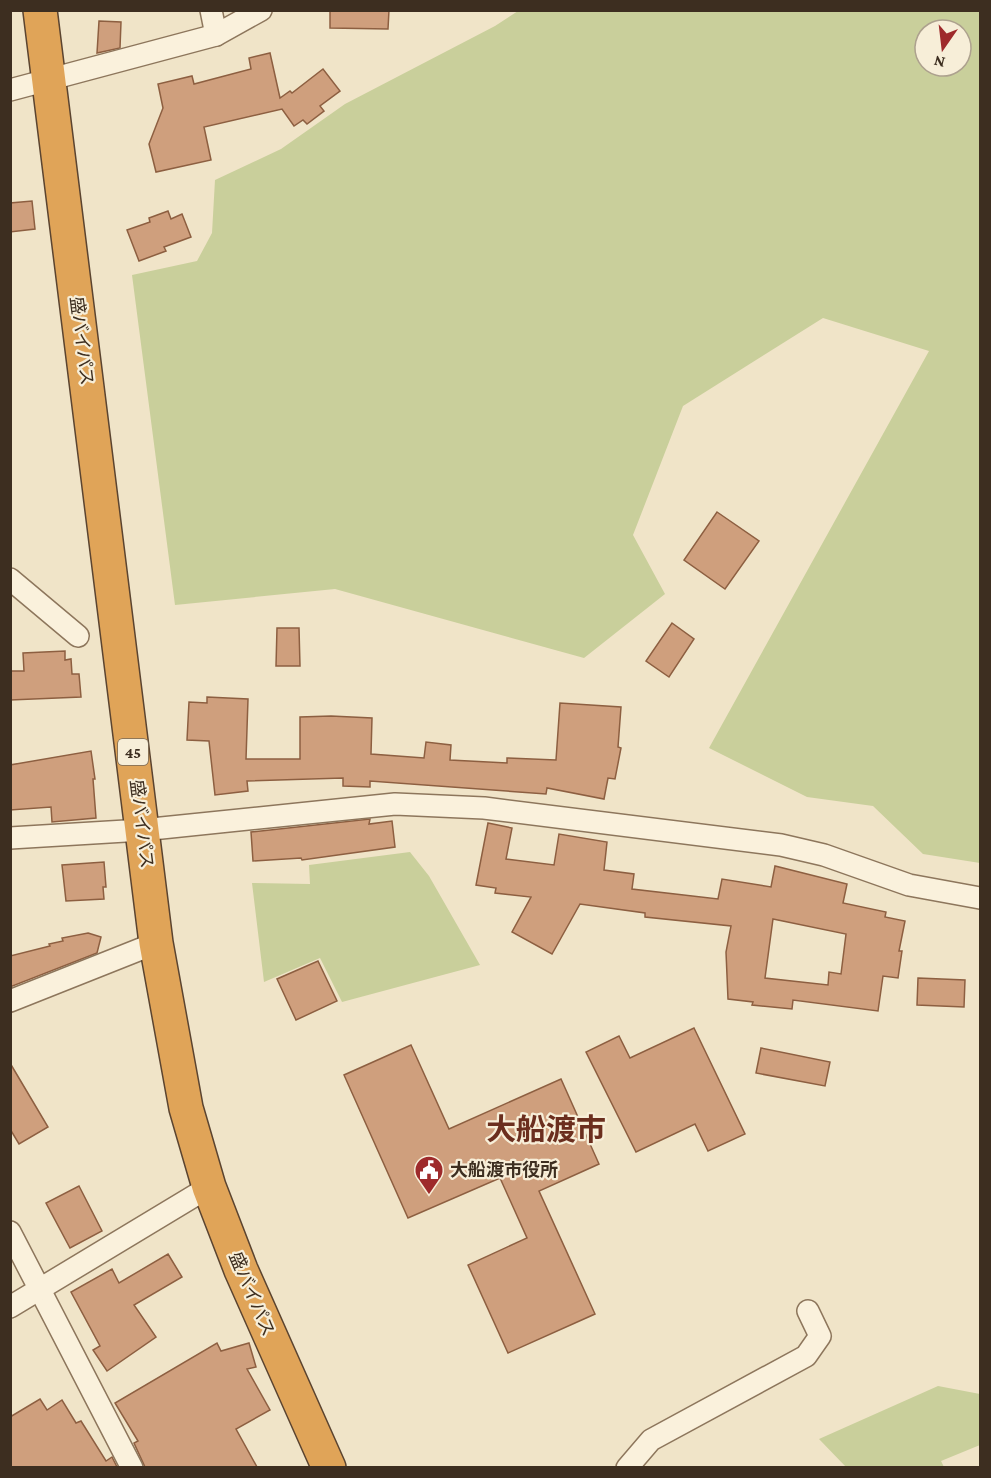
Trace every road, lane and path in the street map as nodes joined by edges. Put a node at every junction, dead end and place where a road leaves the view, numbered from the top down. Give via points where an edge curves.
1 (40, 10) edge
2 (211, 10) edge
3 (261, 10) edge
4 (216, 35) junction
5 (50, 82) junction
6 (10, 90) edge
7 (10, 579) edge
8 (78, 636) dead end
9 (142, 830) junction
10 (10, 838) edge
11 (981, 898) edge
12 (156, 944) junction
13 (10, 1001) edge
14 (209, 1187) junction
15 (10, 1232) edge
16 (39, 1290) junction
17 (10, 1307) edge
18 (808, 1311) dead end
19 (132, 1467) edge
20 (329, 1467) edge
21 (627, 1467) edge

1 - 5 highway, 盛バイパス / 45
2 - 4 street
3 - 4 street
4 - 5 street
5 - 6 street
5 - 9 highway, 盛バイパス / 45
7 - 8 street
9 - 10 street
9 - 11 street via 395,804 484,808 781,845 824,855 909,885
9 - 12 highway, 盛バイパス / 45
12 - 13 street
12 - 14 highway, 盛バイパス / 45 via 186,1108
14 - 16 street
14 - 20 highway, 盛バイパス / 45 via 241,1270
15 - 16 street
16 - 17 street
16 - 19 street
18 - 21 street via 820,1336 806,1356 651,1440

